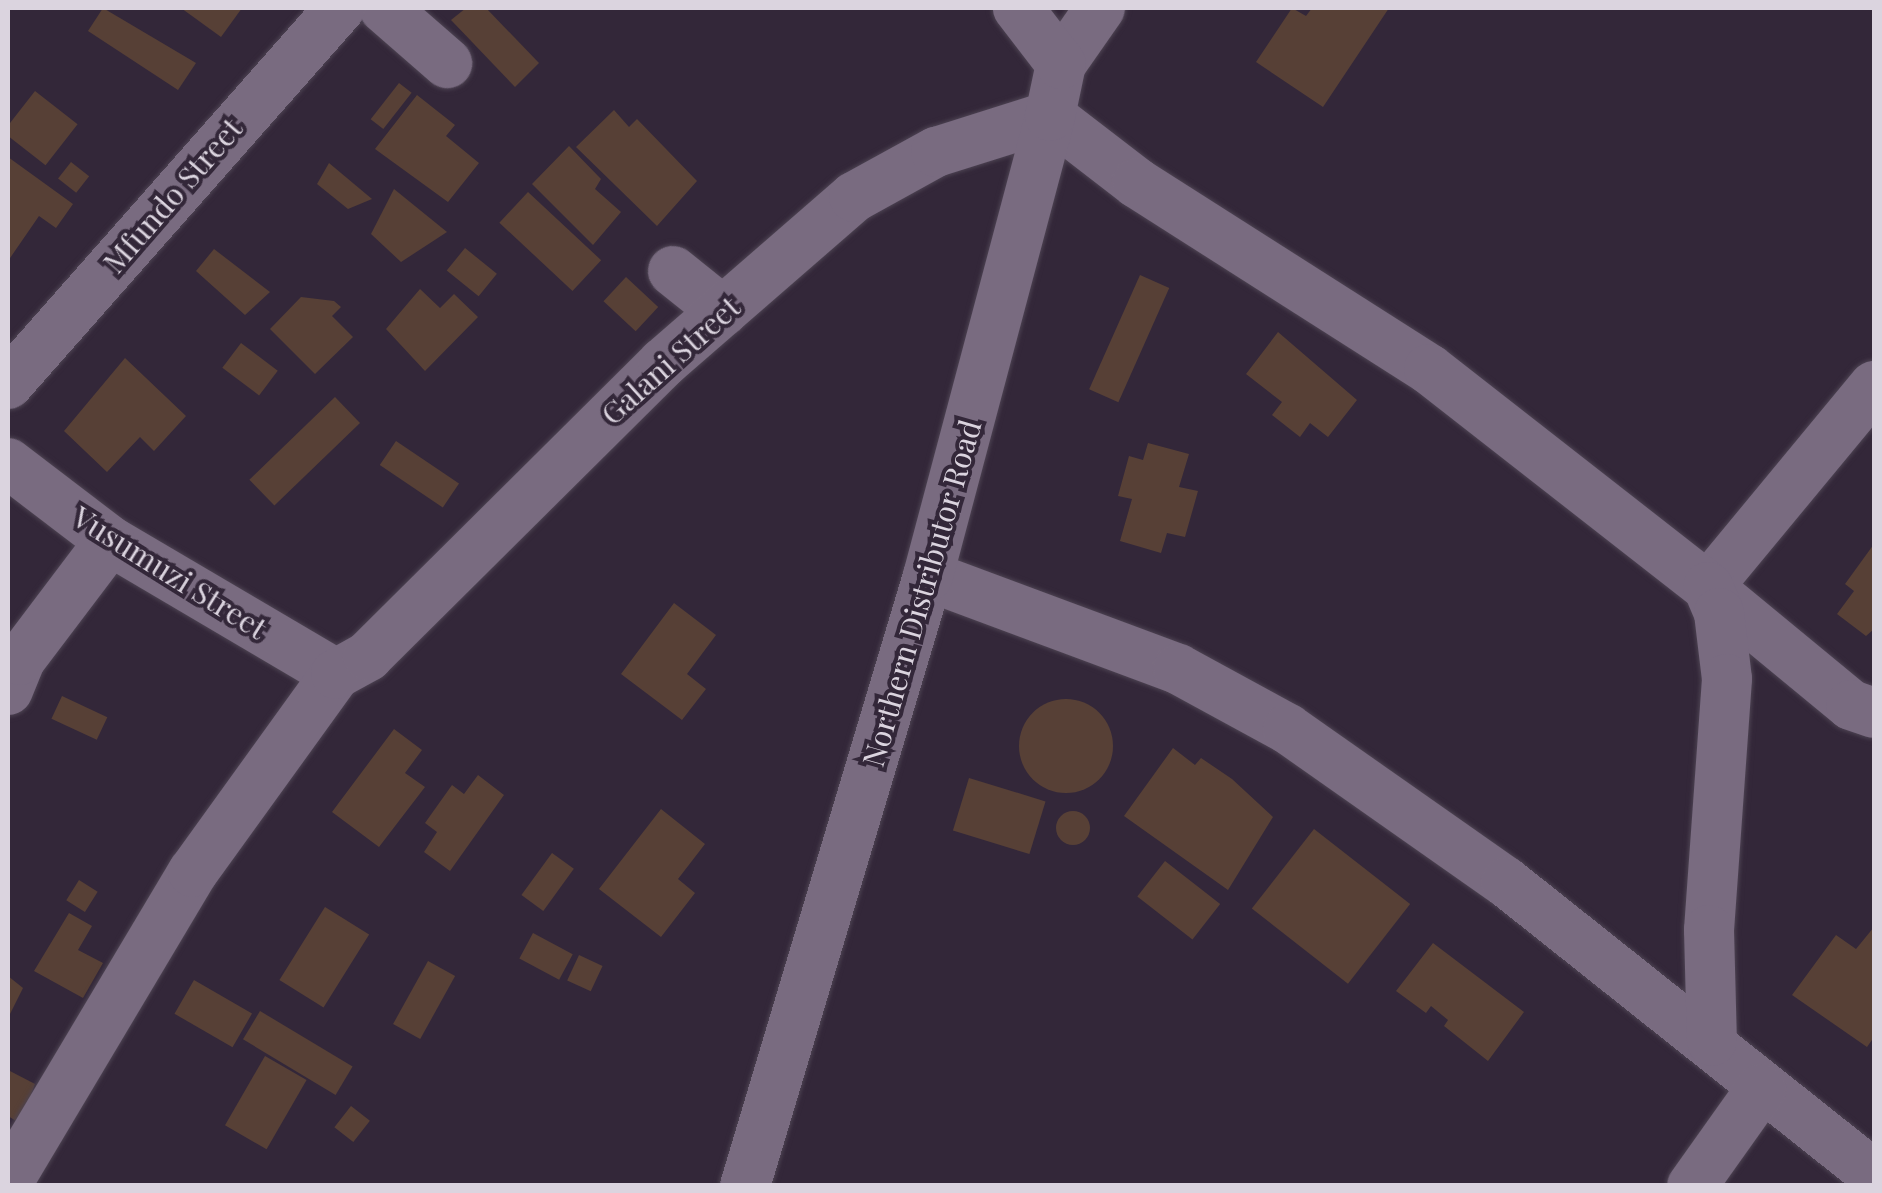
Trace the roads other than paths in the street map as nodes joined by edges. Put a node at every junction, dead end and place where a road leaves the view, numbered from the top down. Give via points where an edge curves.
1 (340, 8) edge
2 (384, 8) edge
3 (1018, 8) edge
4 (1100, 8) edge
5 (446, 63) dead end
6 (1062, 64) junction
7 (1050, 116) junction
8 (673, 270) dead end
9 (723, 310) junction
10 (8, 384) edge
11 (1874, 386) edge
12 (8, 463) edge
13 (110, 540) junction
14 (928, 576) junction
15 (1708, 587) junction
16 (336, 674) junction
17 (8, 690) edge
18 (1874, 713) edge
19 (1712, 1041) junction
20 (1762, 1089) junction
21 (1874, 1175) edge
22 (8, 1182) edge
23 (744, 1186) edge
24 (1692, 1186) edge

1 - 10 street, Mfundo Street
2 - 5 street
3 - 6 street
4 - 6 street
6 - 7 street, Northern Distributor Road
7 - 9 street, Galani Street via 936,152 854,197
7 - 14 street, Northern Distributor Road
7 - 15 street via 1138,183 1429,369
8 - 9 street
9 - 16 street, Galani Street via 478,541 368,656
11 - 15 street
12 - 13 street, Vusumuzi Street
13 - 16 street, Vusumuzi Street
13 - 17 street via 20,660
14 - 19 street via 1178,669 1288,728 1506,882
14 - 23 street, Northern Distributor Road
15 - 18 street via 1851,705
15 - 19 street via 1719,614 1727,679 1709,930
16 - 22 street via 194,872
19 - 20 street
20 - 21 street
20 - 24 street

